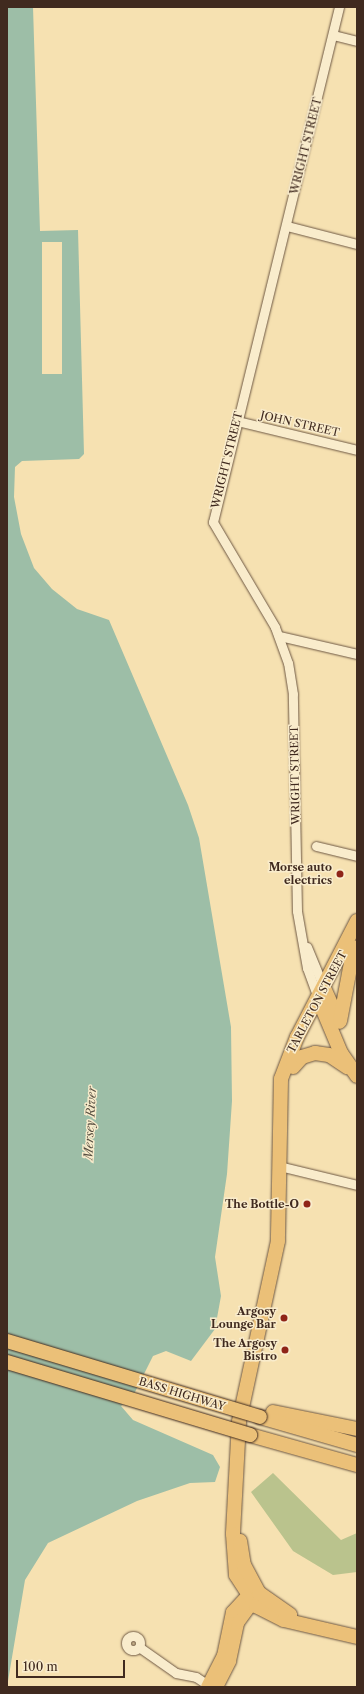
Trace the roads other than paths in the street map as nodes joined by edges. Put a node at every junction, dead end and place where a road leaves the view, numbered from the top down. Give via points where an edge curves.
1 (340, 7) edge
2 (333, 35) junction
3 (357, 41) edge
4 (287, 226) junction
5 (357, 244) edge
6 (237, 421) junction
7 (357, 450) edge
8 (279, 636) junction
9 (357, 654) edge
10 (316, 846) dead end
11 (357, 856) edge
12 (357, 921) edge
13 (356, 941) edge
14 (324, 998) junction
15 (340, 1023) junction
16 (293, 1067) junction
17 (357, 1072) edge
18 (279, 1109) junction
19 (279, 1166) junction
20 (357, 1185) edge
21 (7, 1341) edge
22 (7, 1362) edge
23 (259, 1413) junction
24 (357, 1429) edge
25 (357, 1445) edge
26 (314, 1454) junction
27 (357, 1465) edge
28 (357, 1470) edge
29 (253, 1597) junction
30 (357, 1637) edge
31 (139, 1646) dead end
32 (214, 1685) edge

1 - 2 street, WRIGHT STREET
2 - 3 street
2 - 4 street, WRIGHT STREET
4 - 5 street
4 - 6 street, WRIGHT STREET
6 - 7 street, JOHN STREET
6 - 8 street, WRIGHT STREET via 213,522
8 - 9 street
8 - 14 street, WRIGHT STREET via 293,694 296,898 300,929
10 - 11 street
12 - 14 highway, TARLETON STREET
13 - 14 highway, TARLETON STREET
13 - 15 highway
14 - 15 highway
14 - 16 highway, TARLETON STREET
14 - 17 highway via 341,1052
14 - 18 highway, TARLETON STREET via 284,1066
15 - 17 highway
16 - 17 highway via 302,1057 320,1053
16 - 18 highway, TARLETON STREET
18 - 19 highway, TARLETON STREET
19 - 20 street
19 - 29 highway, TARLETON STREET via 276,1257 239,1422 236,1470 235,1501 243,1559
21 - 23 highway, BASS HIGHWAY, bridge via 188,1396
22 - 26 highway, BASS HIGHWAY, bridge
23 - 24 highway
23 - 25 highway
26 - 27 highway, BASS HIGHWAY
26 - 28 highway
29 - 30 highway via 335,1632
29 - 32 main road via 238,1623 230,1661
31 - 32 street via 173,1672 196,1677

